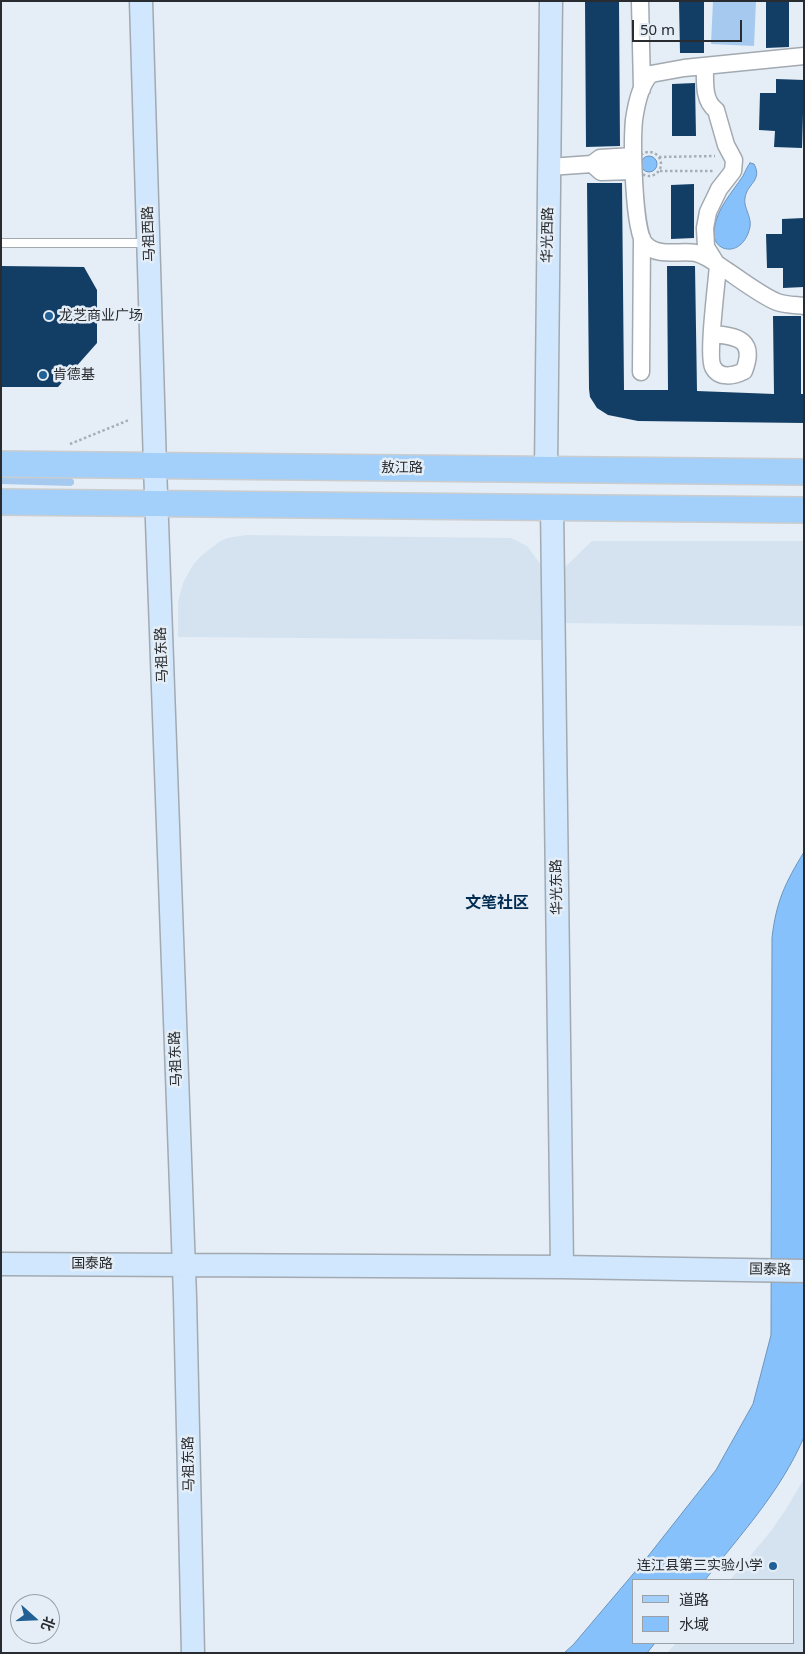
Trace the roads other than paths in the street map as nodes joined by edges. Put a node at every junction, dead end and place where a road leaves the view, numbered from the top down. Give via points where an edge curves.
1 (141, 1) edge
2 (550, 1) edge
3 (640, 1) edge
4 (804, 56) edge
5 (705, 66) junction
6 (642, 89) junction
7 (633, 163) junction
8 (549, 167) junction
9 (642, 238) junction
10 (1, 243) edge
11 (149, 243) junction
12 (717, 264) junction
13 (804, 306) edge
14 (712, 334) dead end
15 (641, 372) dead end
16 (1, 464) edge
17 (155, 466) junction
18 (546, 469) junction
19 (804, 472) edge
20 (1, 502) edge
21 (157, 503) junction
22 (552, 507) junction
23 (804, 510) edge
24 (1, 1264) edge
25 (183, 1265) junction
26 (562, 1267) junction
27 (804, 1271) edge
28 (193, 1653) edge

1 - 11 street, 马祖西路
2 - 8 street, 华光西路
3 - 6 street
4 - 5 street
5 - 6 street via 651,74
5 - 12 street via 707,99 716,110 733,163 708,212 705,228 706,247
6 - 7 street via 634,119
7 - 8 street via 600,158 592,164
7 - 9 street
8 - 18 street, 华光西路
9 - 12 street via 658,251 696,253
9 - 15 street
10 - 11 lane
11 - 17 street, 马祖西路
12 - 13 street via 778,302
12 - 14 street
16 - 17 main road, 敖江路
17 - 18 main road, 敖江路
17 - 21 street, 马祖东路
18 - 19 main road, 敖江路
20 - 21 main road
21 - 22 main road
21 - 25 street, 马祖东路
22 - 23 main road
22 - 26 street, 华光东路
24 - 25 street, 国泰路
25 - 26 street, 国泰路
25 - 28 street, 马祖东路
26 - 27 street, 国泰路

